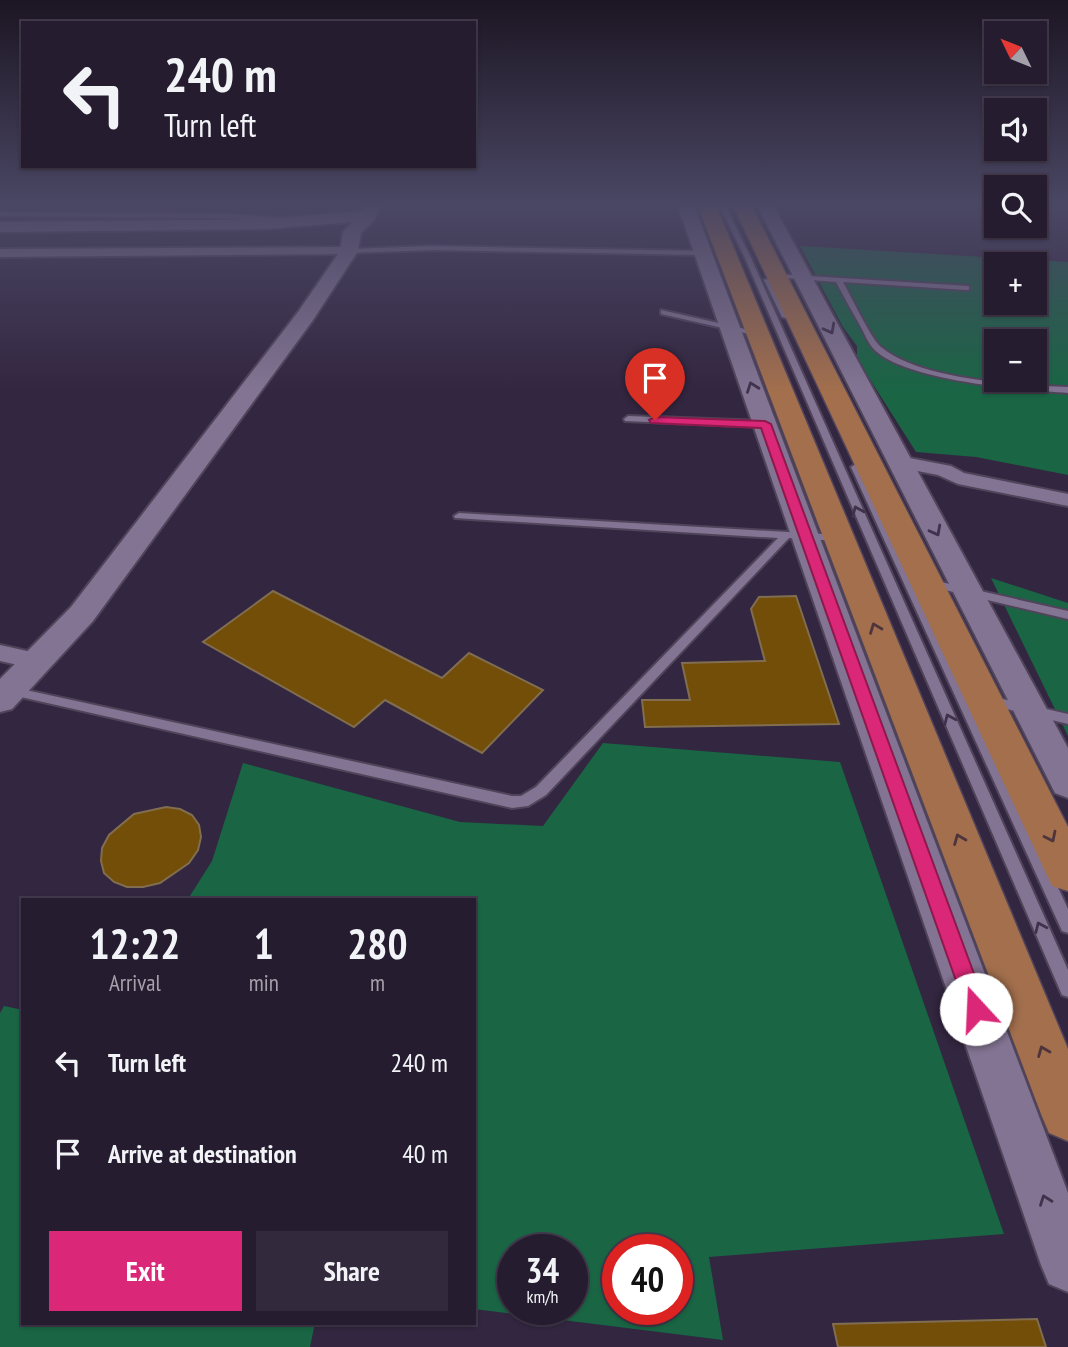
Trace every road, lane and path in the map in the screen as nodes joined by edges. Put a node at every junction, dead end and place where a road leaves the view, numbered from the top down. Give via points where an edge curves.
1 (337, 266) edge
2 (710, 266) edge
3 (727, 266) edge
4 (747, 266) edge
5 (751, 266) edge
6 (777, 266) edge
7 (785, 266) edge
8 (789, 277) junction
9 (838, 280) junction
10 (965, 288) dead end
11 (664, 312) dead end
12 (744, 330) junction
13 (1068, 390) edge
14 (628, 419) dead end
15 (765, 424) junction
16 (899, 461) junction
17 (944, 470) junction
18 (1068, 488) edge
19 (1068, 500) edge
20 (459, 516) dead end
21 (810, 537) junction
22 (926, 583) junction
23 (968, 592) junction
24 (1068, 615) edge
25 (0, 653) edge
26 (36, 661) junction
27 (4, 695) edge
28 (983, 700) junction
29 (1030, 710) junction
30 (1068, 719) edge
31 (1068, 783) edge
32 (1068, 872) edge
33 (1068, 926) edge
34 (1068, 989) edge
35 (1068, 1114) edge
36 (1068, 1265) edge

1 - 26 street via 306,316 82,614
2 - 12 street
3 - 12 main road
4 - 33 lane via 832,412
34 -> 5 lane
6 - 8 main road
7 - 8 street
8 - 9 lane
8 -> 16 street
8 - 22 main road
9 - 10 lane
9 - 13 lane via 885,354 948,376
11 - 12 lane
15 -> 12 street
12 - 21 main road
14 - 15 lane
15 - 21 street
16 - 17 street
16 -> 23 street
17 - 18 street via 960,467
17 - 19 street via 958,478
20 - 21 lane
21 - 27 lane via 541,791 523,802
35 -> 21 main road
36 -> 21 street
22 - 23 lane
22 - 28 main road
23 - 24 lane
23 - 29 street
25 - 26 street
26 - 27 street
28 - 29 lane
28 -> 32 main road
29 - 30 lane
29 - 31 street

